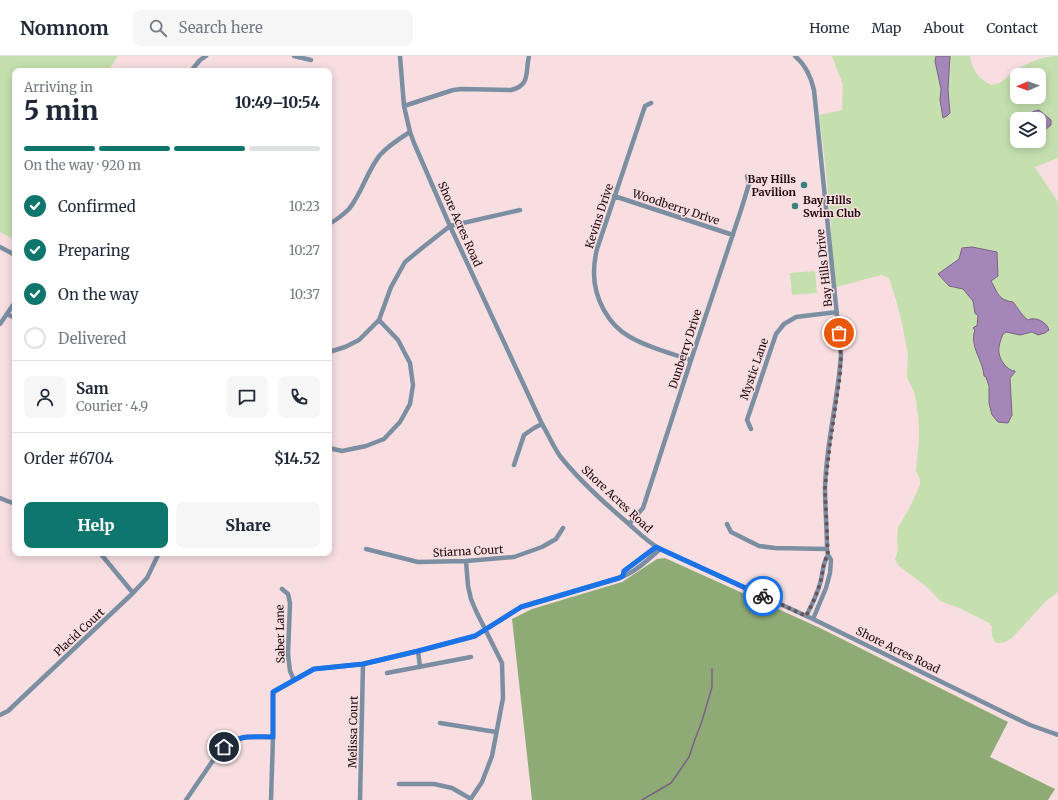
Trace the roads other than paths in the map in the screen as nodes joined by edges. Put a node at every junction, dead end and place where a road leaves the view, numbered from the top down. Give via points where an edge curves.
1 (206, 56) edge
2 (294, 56) edge
3 (400, 56) edge
4 (529, 56) edge
5 (795, 56) edge
6 (311, 60) dead end
7 (194, 68) edge
8 (651, 103) dead end
9 (404, 106) junction
10 (410, 132) junction
11 (747, 176) dead end
12 (614, 196) junction
13 (520, 210) dead end
14 (332, 222) edge
15 (450, 226) junction
16 (732, 234) junction
17 (0, 247) edge
18 (12, 253) edge
19 (12, 306) edge
20 (837, 312) junction
21 (7, 314) junction
22 (12, 316) edge
23 (379, 320) junction
24 (0, 324) edge
25 (332, 351) edge
26 (691, 360) junction
27 (542, 424) junction
28 (751, 429) dead end
29 (332, 448) edge
30 (514, 465) dead end
31 (0, 498) edge
32 (12, 503) edge
33 (629, 524) junction
34 (727, 524) dead end
35 (563, 528) dead end
36 (658, 548) junction
37 (366, 549) dead end
38 (828, 549) junction
39 (828, 555) junction
40 (102, 556) edge
41 (158, 556) edge
42 (466, 561) junction
43 (282, 589) dead end
44 (133, 593) junction
45 (806, 616) junction
46 (813, 619) junction
47 (485, 629) junction
48 (418, 651) junction
49 (471, 657) dead end
50 (363, 664) junction
51 (420, 667) junction
52 (386, 673) dead end
53 (294, 680) junction
54 (0, 715) edge
55 (440, 723) dead end
56 (496, 732) junction
57 (1058, 735) edge
58 (273, 737) junction
59 (399, 784) dead end
60 (471, 799) edge
61 (186, 800) edge
62 (271, 800) edge
63 (360, 800) edge

1 - 7 street
2 - 6 street
3 - 9 street, Shore Acres Road
4 - 9 street via 526,79 519,88 453,90
5 - 20 street, Bay Hills Drive via 811,78 814,90
8 - 12 street, Kevins Drive via 645,106
9 - 10 street, Shore Acres Road
10 - 14 street via 394,142 380,156 350,207
10 - 15 street, Shore Acres Road
11 - 16 street, Dunberry Drive via 749,184
12 - 16 street, Woodberry Drive
12 - 26 street, Kevins Drive via 594,261 596,292 600,302 618,329 629,337
13 - 15 street
15 - 23 street via 405,262 391,287
15 - 27 street, Shore Acres Road
16 - 26 street, Dunberry Drive
17 - 18 street
19 - 21 street
20 - 28 street, Mystic Lane via 796,317 784,324 776,334 747,420
20 - 38 street, Bay Hills Drive via 841,355 825,484
21 - 22 street
21 - 24 street
23 - 25 street via 359,340
23 - 29 street via 398,340 410,363 413,386 410,404 400,422 384,438 366,446 342,450
26 - 33 street, Dunberry Drive via 643,508
27 - 30 street via 524,435
27 - 33 street, Shore Acres Road via 560,455 572,469 600,499
31 - 32 street
33 - 36 street, Shore Acres Road
34 - 38 street via 731,532 759,546
35 - 42 street, Stiarna Court via 556,539 514,557
36 - 45 street, Shore Acres Road
36 - 47 street via 641,566 627,575 521,607
37 - 42 street, Stiarna Court via 418,562
38 - 39 street, Bay Hills Drive
39 - 45 street, Bay Hills Drive via 818,590
39 - 46 street, Bay Hills Drive via 831,560 830,573
40 - 44 street
41 - 44 street, Placid Court via 147,578
42 - 47 street via 471,599
43 - 53 street, Saber Lane via 288,594 290,603 288,654
44 - 54 street, Placid Court via 8,711
45 - 46 street, Shore Acres Road
46 - 57 street, Shore Acres Road via 1030,725
47 - 48 street via 475,636
47 - 56 street via 502,663 503,698
48 - 50 street
48 - 51 street
49 - 51 street
50 - 53 street via 314,669
50 - 63 street, Melissa Court
51 - 52 street
53 - 58 street via 273,692
55 - 56 street
56 - 60 street via 490,763
58 - 61 street via 242,737 230,742 218,752
58 - 62 street
59 - 60 street via 434,784 452,788

